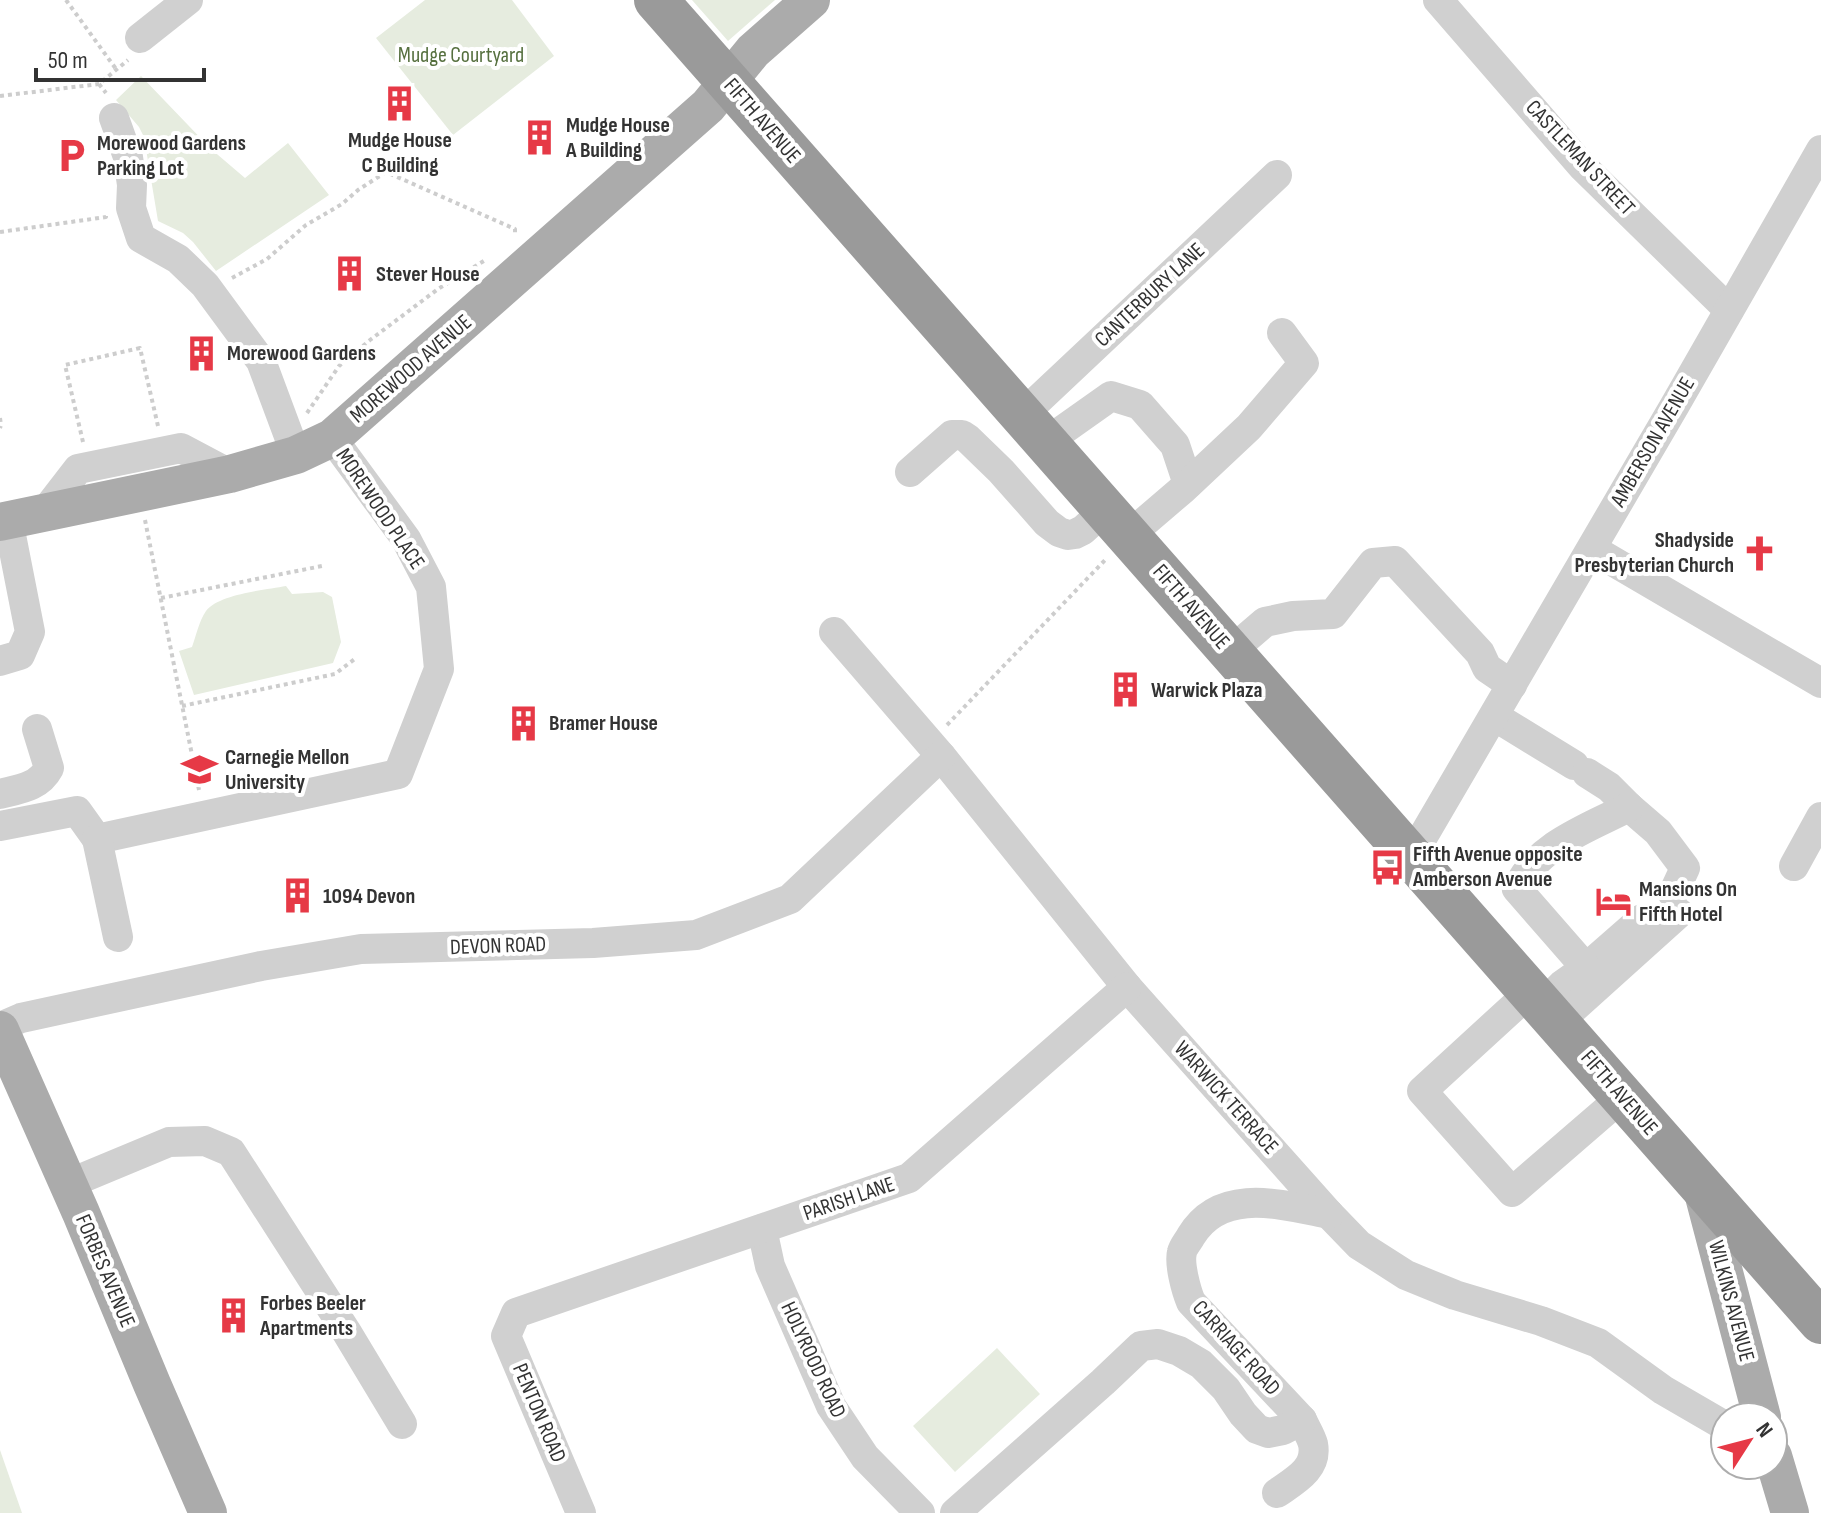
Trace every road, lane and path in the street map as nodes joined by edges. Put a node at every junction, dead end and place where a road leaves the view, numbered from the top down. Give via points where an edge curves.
1 (66, 0) edge
2 (188, 0) edge
3 (656, 0) edge
4 (811, 0) edge
5 (1438, 0) edge
6 (140, 38) joint
7 (116, 69) junction
8 (728, 82) junction
9 (0, 96) edge
10 (114, 118) dead end
11 (1821, 150) edge
12 (1277, 175) dead end
13 (1813, 182) edge
14 (107, 211) dead end
15 (0, 232) edge
16 (516, 242) dead end
17 (489, 258) dead end
18 (222, 281) dead end
19 (1729, 310) junction
20 (1282, 333) dead end
21 (0, 418) edge
22 (0, 428) edge
23 (1034, 429) junction
24 (160, 432) dead end
25 (310, 437) junction
26 (84, 448) dead end
27 (910, 472) dead end
28 (1188, 484) junction
29 (142, 506) dead end
30 (4, 521) edge
31 (1117, 523) junction
32 (1592, 549) junction
33 (322, 566) dead end
34 (161, 598) junction
35 (834, 632) dead end
36 (1230, 652) junction
37 (356, 658) dead end
38 (0, 661) edge
39 (1821, 683) edge
40 (1512, 685) junction
41 (182, 706) junction
42 (1494, 716) junction
43 (37, 729) dead end
44 (936, 750) junction
45 (0, 794) edge
46 (1629, 807) junction
47 (204, 815) junction
48 (1821, 817) edge
49 (0, 826) edge
50 (97, 839) junction
51 (1411, 857) junction
52 (1794, 866) dead end
53 (1669, 905) junction
54 (118, 937) dead end
55 (1586, 968) junction
56 (1127, 987) junction
57 (1543, 1007) junction
58 (0, 1028) edge
59 (1622, 1097) junction
60 (68, 1184) junction
61 (1701, 1185) junction
62 (1329, 1214) junction
63 (762, 1229) junction
64 (516, 1313) joint
65 (1821, 1320) edge
66 (1758, 1401) edge
67 (1709, 1417) edge
68 (1302, 1420) junction
69 (402, 1424) dead end
70 (1780, 1481) edge
71 (1277, 1493) dead end
72 (208, 1513) edge
73 (581, 1513) edge
74 (920, 1513) edge
75 (955, 1513) edge
76 (1790, 1513) edge

1 - 7 path
2 - 6 street
3 - 8 highway, FIFTH AVENUE
4 - 8 main road, MOREWOOD AVENUE via 753,51
5 - 19 street, CASTLEMAN STREET via 1582,166
6 - 7 path via 139,51
7 - 9 path via 99,84
8 - 23 highway, FIFTH AVENUE
8 - 25 main road, MOREWOOD AVENUE via 661,149
10 - 25 street via 128,157 131,208 141,238 178,259 205,285
11 - 13 street, AMBERSON AVENUE
12 - 23 street, CANTERBURY LANE
13 - 19 street, AMBERSON AVENUE
14 - 15 path via 106,217
16 - 18 path via 515,229 386,172 306,225 267,259
17 - 25 path via 438,289 339,366
19 - 32 street, AMBERSON AVENUE
20 - 28 street via 1304,363 1249,427
21 - 22 path
23 - 28 street via 1111,396 1140,405 1175,445
23 - 31 highway, FIFTH AVENUE
24 - 26 path via 140,348 65,365
25 - 30 main road, MOREWOOD AVENUE via 230,474
25 - 47 street, MOREWOOD PLACE via 406,539 431,587 439,669 398,774
27 - 31 street via 952,435 962,435 1059,532 1075,534
28 - 31 street
29 - 34 path
30 - 38 street via 30,632 20,655
31 - 36 highway, FIFTH AVENUE
31 - 44 path
32 - 39 street
32 - 40 street, AMBERSON AVENUE
33 - 34 path
34 - 41 path
35 - 44 street, WARWICK TERRACE
36 - 40 street via 1265,622 1333,614 1373,563 1395,561 1480,653 1487,668
36 - 51 highway, FIFTH AVENUE
37 - 41 path via 335,674
40 - 42 street, AMBERSON AVENUE
41 - 47 path
42 - 46 street via 1609,787
42 - 51 street, AMBERSON AVENUE
43 - 45 street via 49,768 43,779
44 - 56 street, WARWICK TERRACE
44 - 58 street, DEVON ROAD via 790,899 696,935 361,949 21,1018
46 - 53 street via 1658,832 1685,868
46 - 55 street via 1551,848 1524,874 1517,889
47 - 50 street, MOREWOOD PLACE
48 - 52 street
49 - 50 street via 77,811
50 - 54 street
51 - 57 highway, FIFTH AVENUE
53 - 55 street
53 - 57 street
55 - 57 street
56 - 62 street, WARWICK TERRACE
56 - 63 street, PARISH LANE via 909,1178
57 - 59 highway, FIFTH AVENUE
57 - 59 street via 1422,1091 1512,1192
58 - 60 main road, FORBES AVENUE
59 - 61 highway, FIFTH AVENUE
60 - 69 street via 169,1142 205,1141 231,1152
60 - 72 main road, FORBES AVENUE
61 - 65 highway, FIFTH AVENUE
61 - 66 main road, WILKINS AVENUE
62 - 67 street, WARWICK TERRACE via 1359,1245 1406,1275 1598,1343
62 - 68 street, CARRIAGE ROAD via 1271,1202 1222,1208 1200,1222 1182,1252 1191,1302
63 - 64 street, PARISH LANE
63 - 74 street, HOLYROOD ROAD via 770,1266 831,1406 865,1457
64 - 73 street, PENTON ROAD via 506,1336
68 - 71 street, CARRIAGE ROAD via 1313,1444 1313,1461
68 - 75 street via 1283,1430 1257,1429 1201,1364 1158,1344 1141,1346
70 - 76 main road

